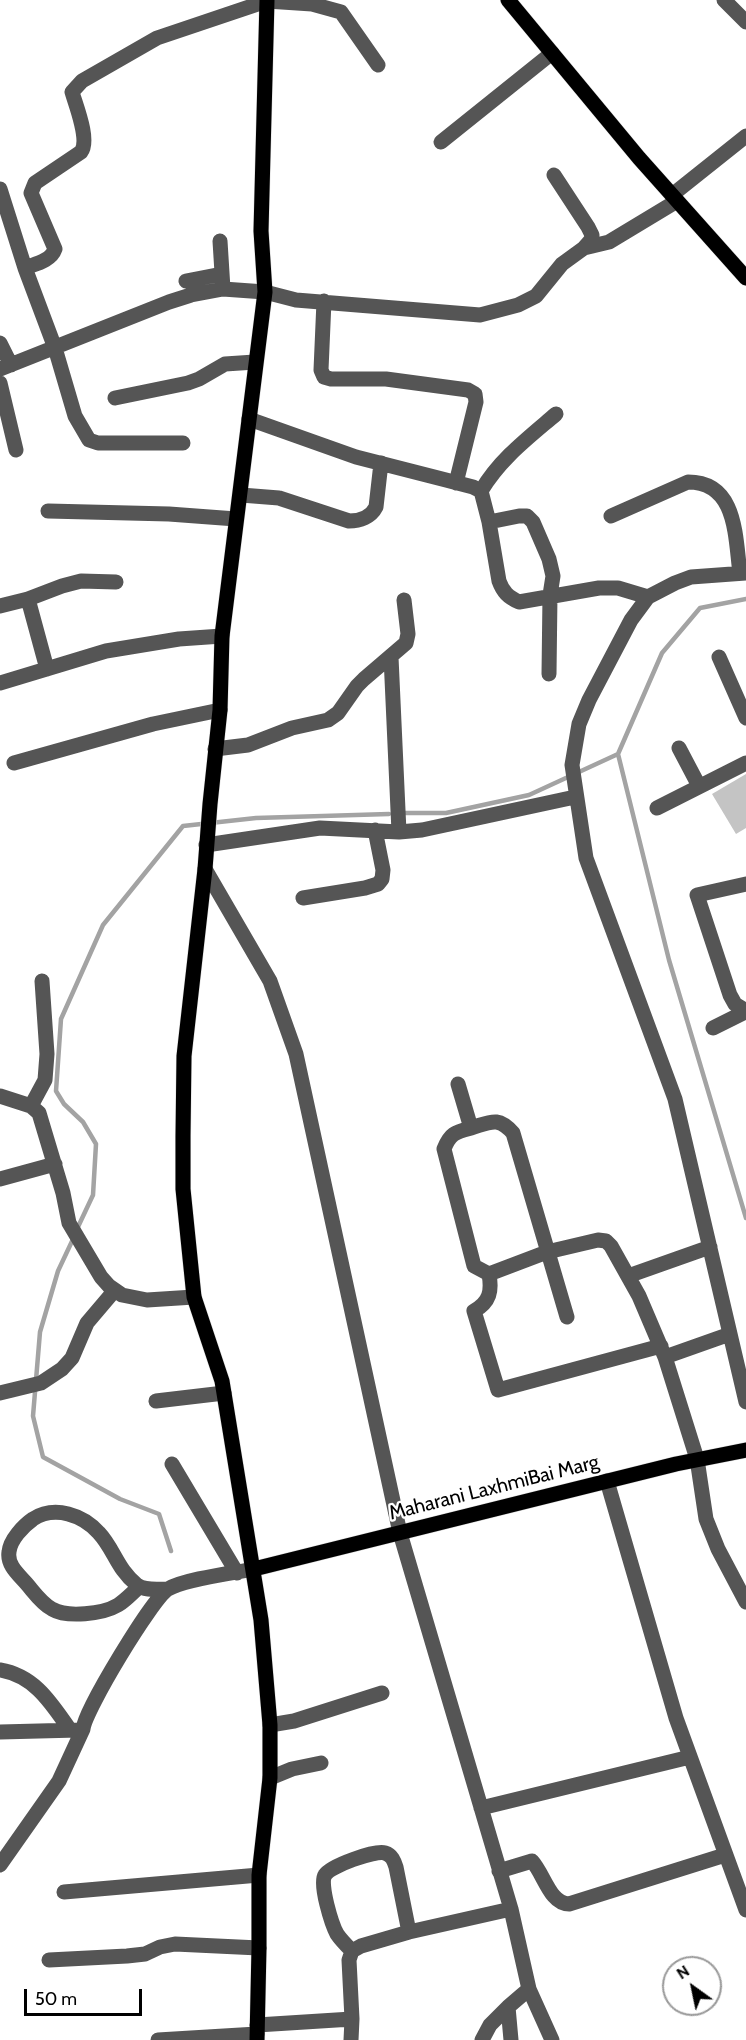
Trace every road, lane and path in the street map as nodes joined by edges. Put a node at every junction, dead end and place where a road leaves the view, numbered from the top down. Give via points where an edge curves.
1 (508, 0) edge
2 (724, 0) edge
3 (267, 1) edge
4 (746, 21) edge
5 (552, 53) junction
6 (378, 65) dead end
7 (746, 136) edge
8 (441, 142) dead end
9 (554, 175) dead end
10 (0, 189) edge
11 (674, 198) junction
12 (220, 241) dead end
13 (584, 248) junction
14 (25, 268) junction
15 (746, 278) edge
16 (186, 281) dead end
17 (222, 282) junction
18 (265, 292) junction
19 (324, 301) junction
20 (0, 343) edge
21 (55, 348) junction
22 (255, 362) junction
23 (6, 367) edge
24 (0, 383) edge
25 (115, 398) dead end
26 (556, 414) dead end
27 (249, 419) junction
28 (183, 443) dead end
29 (16, 450) dead end
30 (381, 463) junction
31 (456, 483) junction
32 (481, 491) junction
33 (241, 495) junction
34 (48, 511) dead end
35 (611, 516) dead end
36 (236, 519) junction
37 (489, 522) junction
38 (743, 573) edge
39 (116, 582) dead end
40 (550, 595) junction
41 (648, 597) junction
42 (28, 599) junction
43 (404, 600) dead end
44 (0, 606) edge
45 (222, 636) junction
46 (391, 657) junction
47 (718, 657) dead end
48 (47, 669) junction
49 (549, 674) dead end
50 (0, 683) edge
51 (220, 710) junction
52 (746, 718) edge
53 (679, 748) dead end
54 (215, 749) junction
55 (14, 763) dead end
56 (746, 763) edge
57 (699, 786) junction
58 (574, 790) junction
59 (657, 808) dead end
60 (375, 830) junction
61 (399, 832) junction
62 (207, 840) junction
63 (205, 869) junction
64 (746, 884) edge
65 (303, 898) dead end
66 (42, 981) dead end
67 (746, 1012) edge
68 (713, 1028) dead end
69 (458, 1084) dead end
70 (0, 1096) edge
71 (32, 1106) junction
72 (471, 1128) junction
73 (55, 1164) junction
74 (0, 1179) edge
75 (710, 1247) junction
76 (547, 1252) junction
77 (489, 1274) junction
78 (628, 1276) junction
79 (115, 1290) junction
80 (194, 1297) junction
81 (567, 1317) dead end
82 (730, 1334) junction
83 (663, 1352) junction
84 (224, 1393) junction
85 (0, 1394) edge
86 (156, 1401) dead end
87 (746, 1402) edge
88 (746, 1450) edge
89 (697, 1459) junction
90 (172, 1464) dead end
91 (607, 1481) junction
92 (400, 1533) junction
93 (254, 1569) junction
94 (237, 1573) junction
95 (739, 1574) edge
96 (139, 1587) junction
97 (168, 1589) junction
98 (746, 1602) edge
99 (0, 1670) edge
100 (382, 1693) dead end
101 (270, 1725) junction
102 (77, 1730) junction
103 (0, 1732) edge
104 (690, 1757) junction
105 (321, 1763) dead end
106 (270, 1778) junction
107 (481, 1808) junction
108 (725, 1855) junction
109 (0, 1865) edge
110 (499, 1871) junction
111 (259, 1875) junction
112 (64, 1892) dead end
113 (511, 1909) junction
114 (746, 1910) edge
115 (409, 1932) junction
116 (260, 1948) junction
117 (352, 1951) junction
118 (49, 1960) dead end
119 (529, 1989) junction
120 (508, 2007) junction
121 (352, 2019) junction
122 (257, 2033) edge
123 (158, 2040) edge
124 (351, 2040) edge
125 (482, 2040) edge
126 (511, 2040) edge
127 (552, 2040) edge

1 - 5 main road
2 - 4 street
3 - 6 street via 312,4 341,12
3 - 14 street via 157,38 74,87 85,147 32,187 31,193 55,249 48,259
3 - 18 main road via 261,231
5 - 8 street
5 - 11 main road
7 - 11 street
9 - 13 street via 588,227 591,240
10 - 14 street
11 - 13 street via 609,242
11 - 15 main road
12 - 17 street
13 - 19 street via 562,264 536,296 497,312 480,315
14 - 21 street
16 - 17 street
17 - 18 street
17 - 21 street
18 - 19 street via 296,300
18 - 22 main road
19 - 31 street via 324,376 386,379 475,394
20 - 23 street
21 - 23 street
21 - 28 street via 75,416 89,440
22 - 25 street via 225,364 188,383
22 - 27 main road
24 - 29 street
26 - 32 street via 503,459
27 - 30 street
27 - 33 main road
30 - 31 street
30 - 33 street via 376,507 359,521 349,522 279,498
31 - 32 street
32 - 37 street
33 - 36 main road
34 - 36 street
35 - 38 street via 688,482 710,486 728,505
36 - 45 main road
37 - 40 street via 503,591 519,602
37 - 40 street via 519,516 527,516 533,522 553,576
38 - 41 street via 691,577
39 - 42 street via 81,581
40 - 41 street via 618,588
40 - 49 street
41 - 58 street via 631,620 579,724 572,765
42 - 44 street
42 - 48 street
43 - 46 street via 406,643
45 - 48 street via 106,651
45 - 51 main road
46 - 54 street via 357,686 338,713 328,720 248,744
46 - 61 street
47 - 52 street
48 - 50 street
51 - 54 main road
51 - 55 street via 153,724
53 - 57 street
54 - 62 main road
56 - 57 street
57 - 59 street
58 - 61 street via 422,830
58 - 75 street via 586,858 675,1099
60 - 61 street
60 - 62 street via 320,828
60 - 65 street via 383,870 378,884
62 - 63 main road
63 - 80 main road via 184,1056 183,1190
63 - 92 street via 270,981 296,1054
64 - 67 street via 697,895 730,995
66 - 71 street via 48,1054 45,1080
67 - 68 street
69 - 72 street
70 - 71 street
71 - 73 street via 39,1113
72 - 76 street via 497,1121 513,1133
72 - 77 street via 456,1132 444,1149 474,1266
73 - 74 street
73 - 79 street via 67,1216 76,1235 101,1277
75 - 78 street
75 - 82 street
76 - 77 street
76 - 78 street via 606,1241
76 - 81 street
77 - 83 street via 491,1295 474,1311 498,1390
78 - 83 street
79 - 80 street via 147,1300
79 - 85 street via 87,1323 63,1369 35,1385
80 - 84 main road
82 - 83 street
82 - 87 street
83 - 89 street
84 - 86 street
84 - 93 main road
88 - 89 main road, Maharani LaxhmiBai Marg
89 - 91 main road, Maharani LaxhmiBai Marg
89 - 95 street via 706,1519 718,1548
90 - 94 street
91 - 92 main road, Maharani LaxhmiBai Marg
91 - 104 street
92 - 93 main road, Maharani LaxhmiBai Marg
92 - 107 street
93 - 94 street
93 - 101 main road
94 - 97 street
95 - 98 street
96 - 96 street via 121,1570 99,1533 69,1514 57,1512 32,1520 16,1535 9,1550 9,1562 42,1601 67,1615 105,1611
96 - 97 street
97 - 102 street via 155,1601
99 - 102 street via 15,1672 29,1682
100 - 101 street
101 - 106 main road
102 - 103 street
102 - 109 street via 59,1781
104 - 107 street
104 - 108 street
105 - 106 street
106 - 111 main road
107 - 110 street
108 - 110 street via 569,1904 555,1898 532,1862
108 - 114 street
110 - 113 street
111 - 112 street
111 - 116 main road
113 - 115 street
113 - 119 street
115 - 117 street
115 - 117 street via 392,1858 384,1852 369,1854 331,1869 322,1885 335,1931
116 - 118 street via 175,1944 146,1954
116 - 122 main road
117 - 121 street
119 - 120 street
119 - 127 street
120 - 125 street
120 - 126 street
121 - 122 street
121 - 124 street
122 - 123 street

